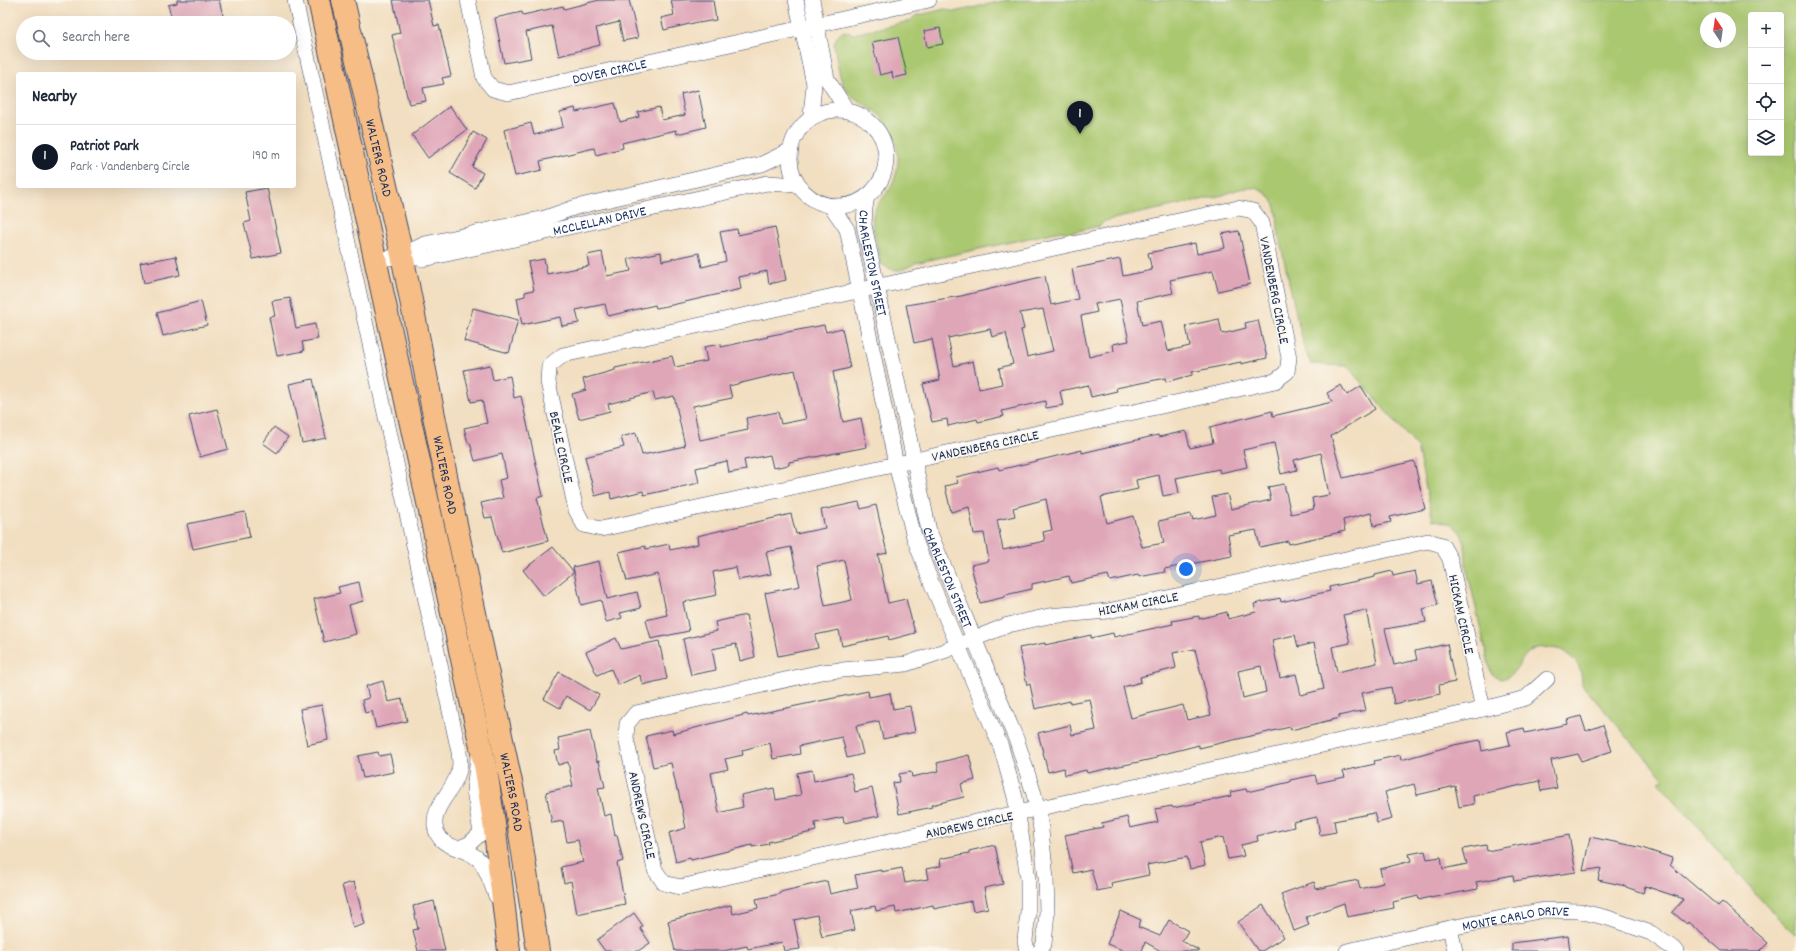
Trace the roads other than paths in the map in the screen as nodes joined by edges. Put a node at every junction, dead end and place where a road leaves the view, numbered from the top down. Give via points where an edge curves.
1 (295, 0) edge
2 (318, 0) edge
3 (343, 0) edge
4 (468, 0) edge
5 (796, 0) edge
6 (812, 0) edge
7 (929, 0) edge
8 (817, 25) junction
9 (802, 28) junction
10 (846, 109) junction
11 (811, 117) junction
12 (789, 151) junction
13 (798, 185) junction
14 (867, 196) junction
15 (831, 206) junction
16 (402, 255) junction
17 (376, 261) junction
18 (877, 287) junction
19 (859, 291) junction
20 (914, 460) junction
21 (896, 464) junction
22 (974, 639) junction
23 (958, 646) junction
24 (1547, 679) dead end
25 (1483, 709) junction
26 (480, 742) junction
27 (1038, 809) junction
28 (1019, 813) junction
29 (459, 848) junction
30 (505, 918) junction
31 (1450, 928) junction
32 (510, 951) edge
33 (538, 951) edge
34 (1027, 951) edge
35 (1040, 951) edge
36 (1347, 951) edge
37 (1455, 951) edge
38 (1677, 951) edge

1 - 29 street, WALTERS ROAD via 459,752 459,771 440,803 435,826 443,842 450,847
2 - 17 main road, WALTERS ROAD
3 - 16 main road, WALTERS ROAD
4 - 9 street, DOVER CIRCLE via 484,78 493,89 508,93
5 - 9 street
6 - 8 street
7 - 8 street, DOVER CIRCLE
8 - 9 street, DOVER CIRCLE
8 - 10 street via 827,79
9 - 11 street via 814,84
10 - 11 street via 827,110
10 - 14 street via 863,117 877,130 884,147 886,166 880,183
11 - 12 street via 798,132
12 - 13 street via 791,169
12 - 16 street, MCCLELLAN DRIVE via 762,164 576,207 545,218 425,244
13 - 15 street via 812,198
13 - 16 street, MCCLELLAN DRIVE via 767,183 424,259
14 - 15 street via 849,205
14 - 18 street, CHARLESTON STREET via 864,225
15 - 19 street, CHARLESTON STREET via 847,229
16 - 17 street, MCCLELLAN DRIVE
16 - 33 main road, WALTERS ROAD via 515,801
17 - 26 main road, WALTERS ROAD
18 - 19 street, BEALE CIRCLE
18 - 20 street, CHARLESTON STREET
18 - 20 street, VANDENBERG CIRCLE via 1238,208 1253,211 1262,224 1289,358 1287,372 1275,381
19 - 21 street, CHARLESTON STREET
19 - 21 street, BEALE CIRCLE via 562,355 550,366 548,382 576,510 584,526 601,529
20 - 21 street, BEALE CIRCLE
20 - 22 street, CHARLESTON STREET via 929,531
21 - 23 street, CHARLESTON STREET via 914,537
22 - 23 street, ANDREWS CIRCLE
22 - 25 street, HICKAM CIRCLE via 1008,624 1049,616 1108,611 1428,541 1442,545 1450,559
22 - 27 street, CHARLESTON STREET via 1017,741
23 - 28 street, CHARLESTON STREET via 1001,747
23 - 28 street, ANDREWS CIRCLE via 906,664 821,672 636,713 626,724 626,738 655,870 664,883 680,886
24 - 25 street via 1526,698
25 - 27 street
26 - 29 street, WALTERS ROAD via 474,790 481,833 469,844
26 - 30 main road, WALTERS ROAD via 494,823
27 - 28 street, ANDREWS CIRCLE
27 - 35 street, CHARLESTON STREET via 1047,912 1044,944
28 - 34 street, CHARLESTON STREET via 1028,878 1025,940
29 - 30 street, WALTERS ROAD via 480,861 488,874
30 - 32 main road, WALTERS ROAD
31 - 36 street, MONTE CARLO DRIVE
31 - 37 street
31 - 38 street, MONTE CARLO DRIVE via 1544,910 1579,911 1651,933

